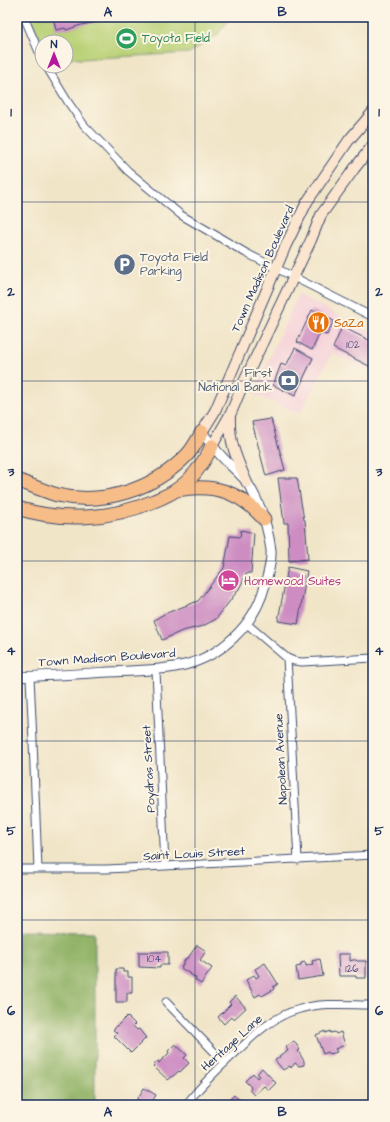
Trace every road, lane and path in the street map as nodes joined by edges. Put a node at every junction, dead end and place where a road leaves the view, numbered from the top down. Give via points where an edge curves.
1 (24, 17) edge
2 (34, 40) edge
3 (51, 74) edge
4 (373, 112) edge
5 (373, 145) edge
6 (277, 268) junction
7 (294, 277) junction
8 (373, 317) edge
9 (231, 413) junction
10 (202, 432) junction
11 (212, 446) junction
12 (17, 480) edge
13 (247, 483) junction
14 (176, 490) junction
15 (17, 508) edge
16 (264, 519) junction
17 (247, 624) junction
18 (287, 658) junction
19 (373, 658) edge
20 (156, 670) junction
21 (17, 677) edge
22 (30, 677) junction
23 (373, 855) edge
24 (298, 860) junction
25 (166, 866) junction
26 (17, 869) edge
27 (38, 869) junction
28 (166, 1002) dead end
29 (373, 1005) edge
30 (225, 1063) junction
31 (186, 1105) edge

1 - 2 street
3 - 6 street via 84,125 128,171 180,215
4 - 6 main road, Town Madison Boulevard via 349,140 311,196
5 - 7 main road via 322,215
6 - 7 street
6 - 10 main road, Town Madison Boulevard via 215,410
7 - 8 street
7 - 9 main road
9 - 11 main road
9 - 13 main road via 233,450
10 - 11 street, Town Madison Boulevard
10 - 12 highway via 188,454 173,467 155,479 117,495 101,498 57,495
11 - 13 street, Town Madison Boulevard
11 - 14 highway via 205,461
13 - 16 street, Town Madison Boulevard
14 - 15 highway via 141,506 86,517 61,517
14 - 16 highway via 206,487 224,491 245,502
16 - 17 street, Town Madison Boulevard via 271,551 269,571 263,595
17 - 18 street
17 - 20 street, Town Madison Boulevard via 227,644 203,659
18 - 19 street via 294,662
18 - 24 street, Napolean Avenue
20 - 22 street, Town Madison Boulevard
20 - 25 street, Poydras Street
21 - 22 street, Town Madison Boulevard
22 - 27 street
23 - 24 street, Saint Louis Street
24 - 25 street, Saint Louis Street
25 - 27 street, Saint Louis Street
26 - 27 street, Saint Louis Street
28 - 30 street
29 - 30 street, Heritage Lane via 318,1005 299,1009 267,1025
30 - 31 street, Heritage Lane

